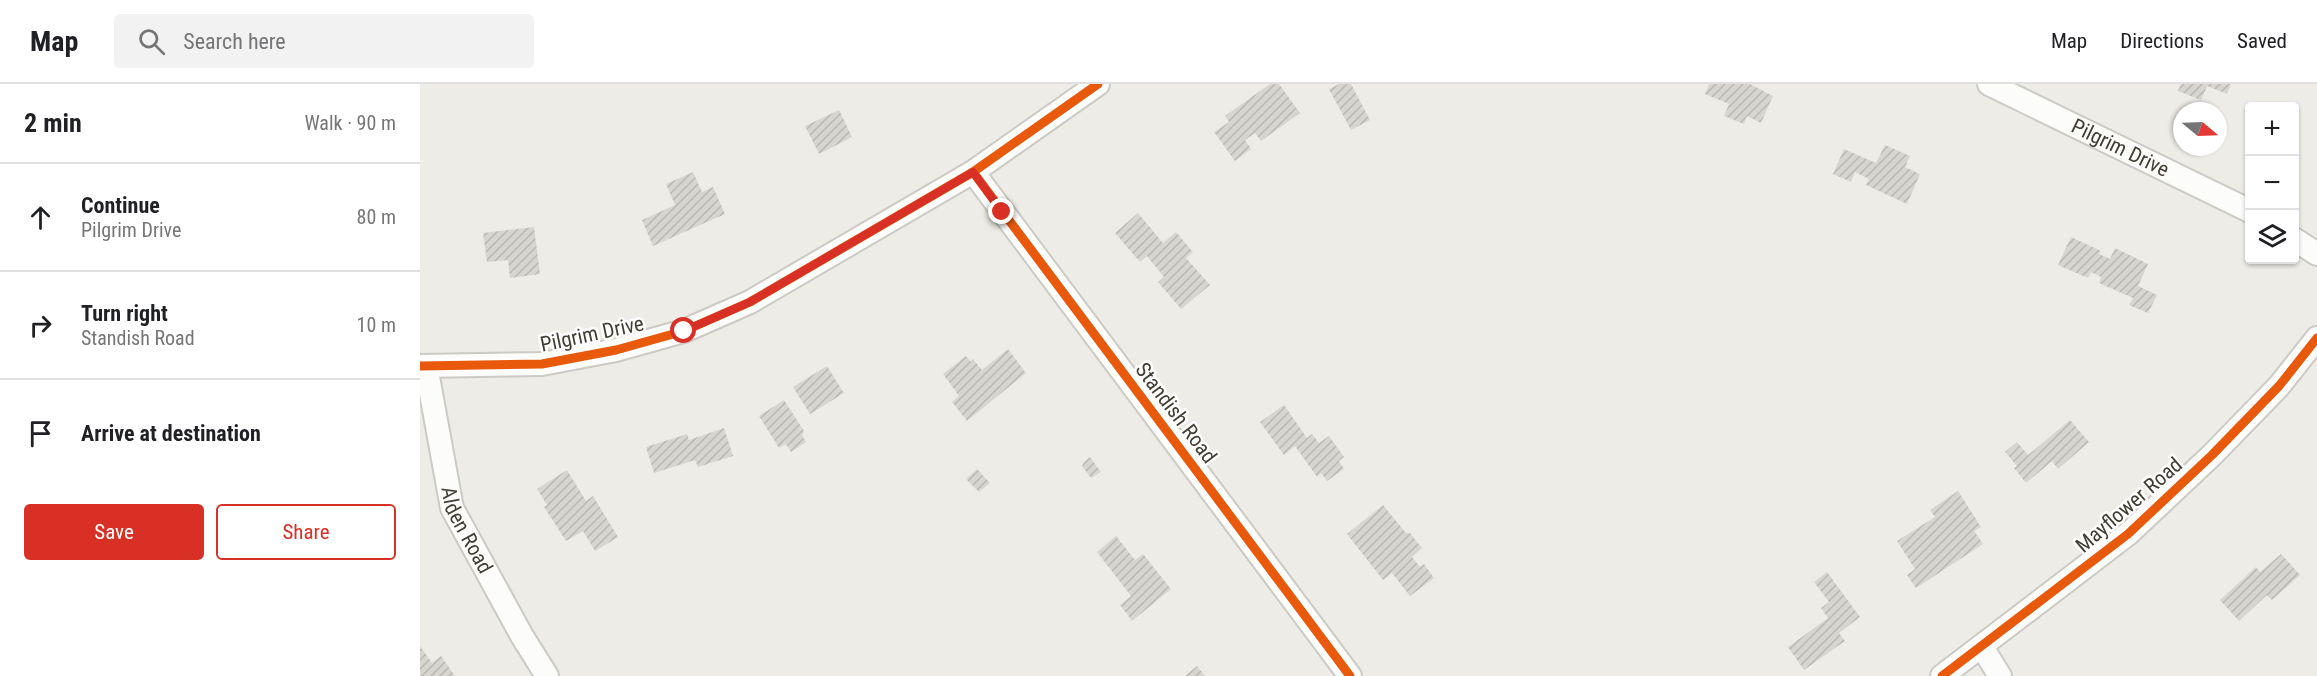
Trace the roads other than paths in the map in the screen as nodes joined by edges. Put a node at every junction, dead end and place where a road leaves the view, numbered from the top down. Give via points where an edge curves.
1 (1098, 84) edge
2 (1989, 84) edge
3 (973, 172) junction
4 (2248, 210) edge
5 (2299, 243) edge
6 (2317, 254) edge
7 (2317, 338) edge
8 (423, 366) edge
9 (1982, 647) junction
10 (548, 676) edge
11 (1350, 676) edge
12 (1942, 676) edge
13 (2000, 676) edge

1 - 3 street, Pilgrim Drive
2 - 4 street, Pilgrim Drive
3 - 8 street, Pilgrim Drive via 750,302 684,331 616,350 542,364
3 - 11 street, Standish Road
5 - 6 street
7 - 9 street, Mayflower Road via 2254,412 2128,534
8 - 10 street, Alden Road via 452,508
9 - 12 street, Mayflower Road
9 - 13 street

